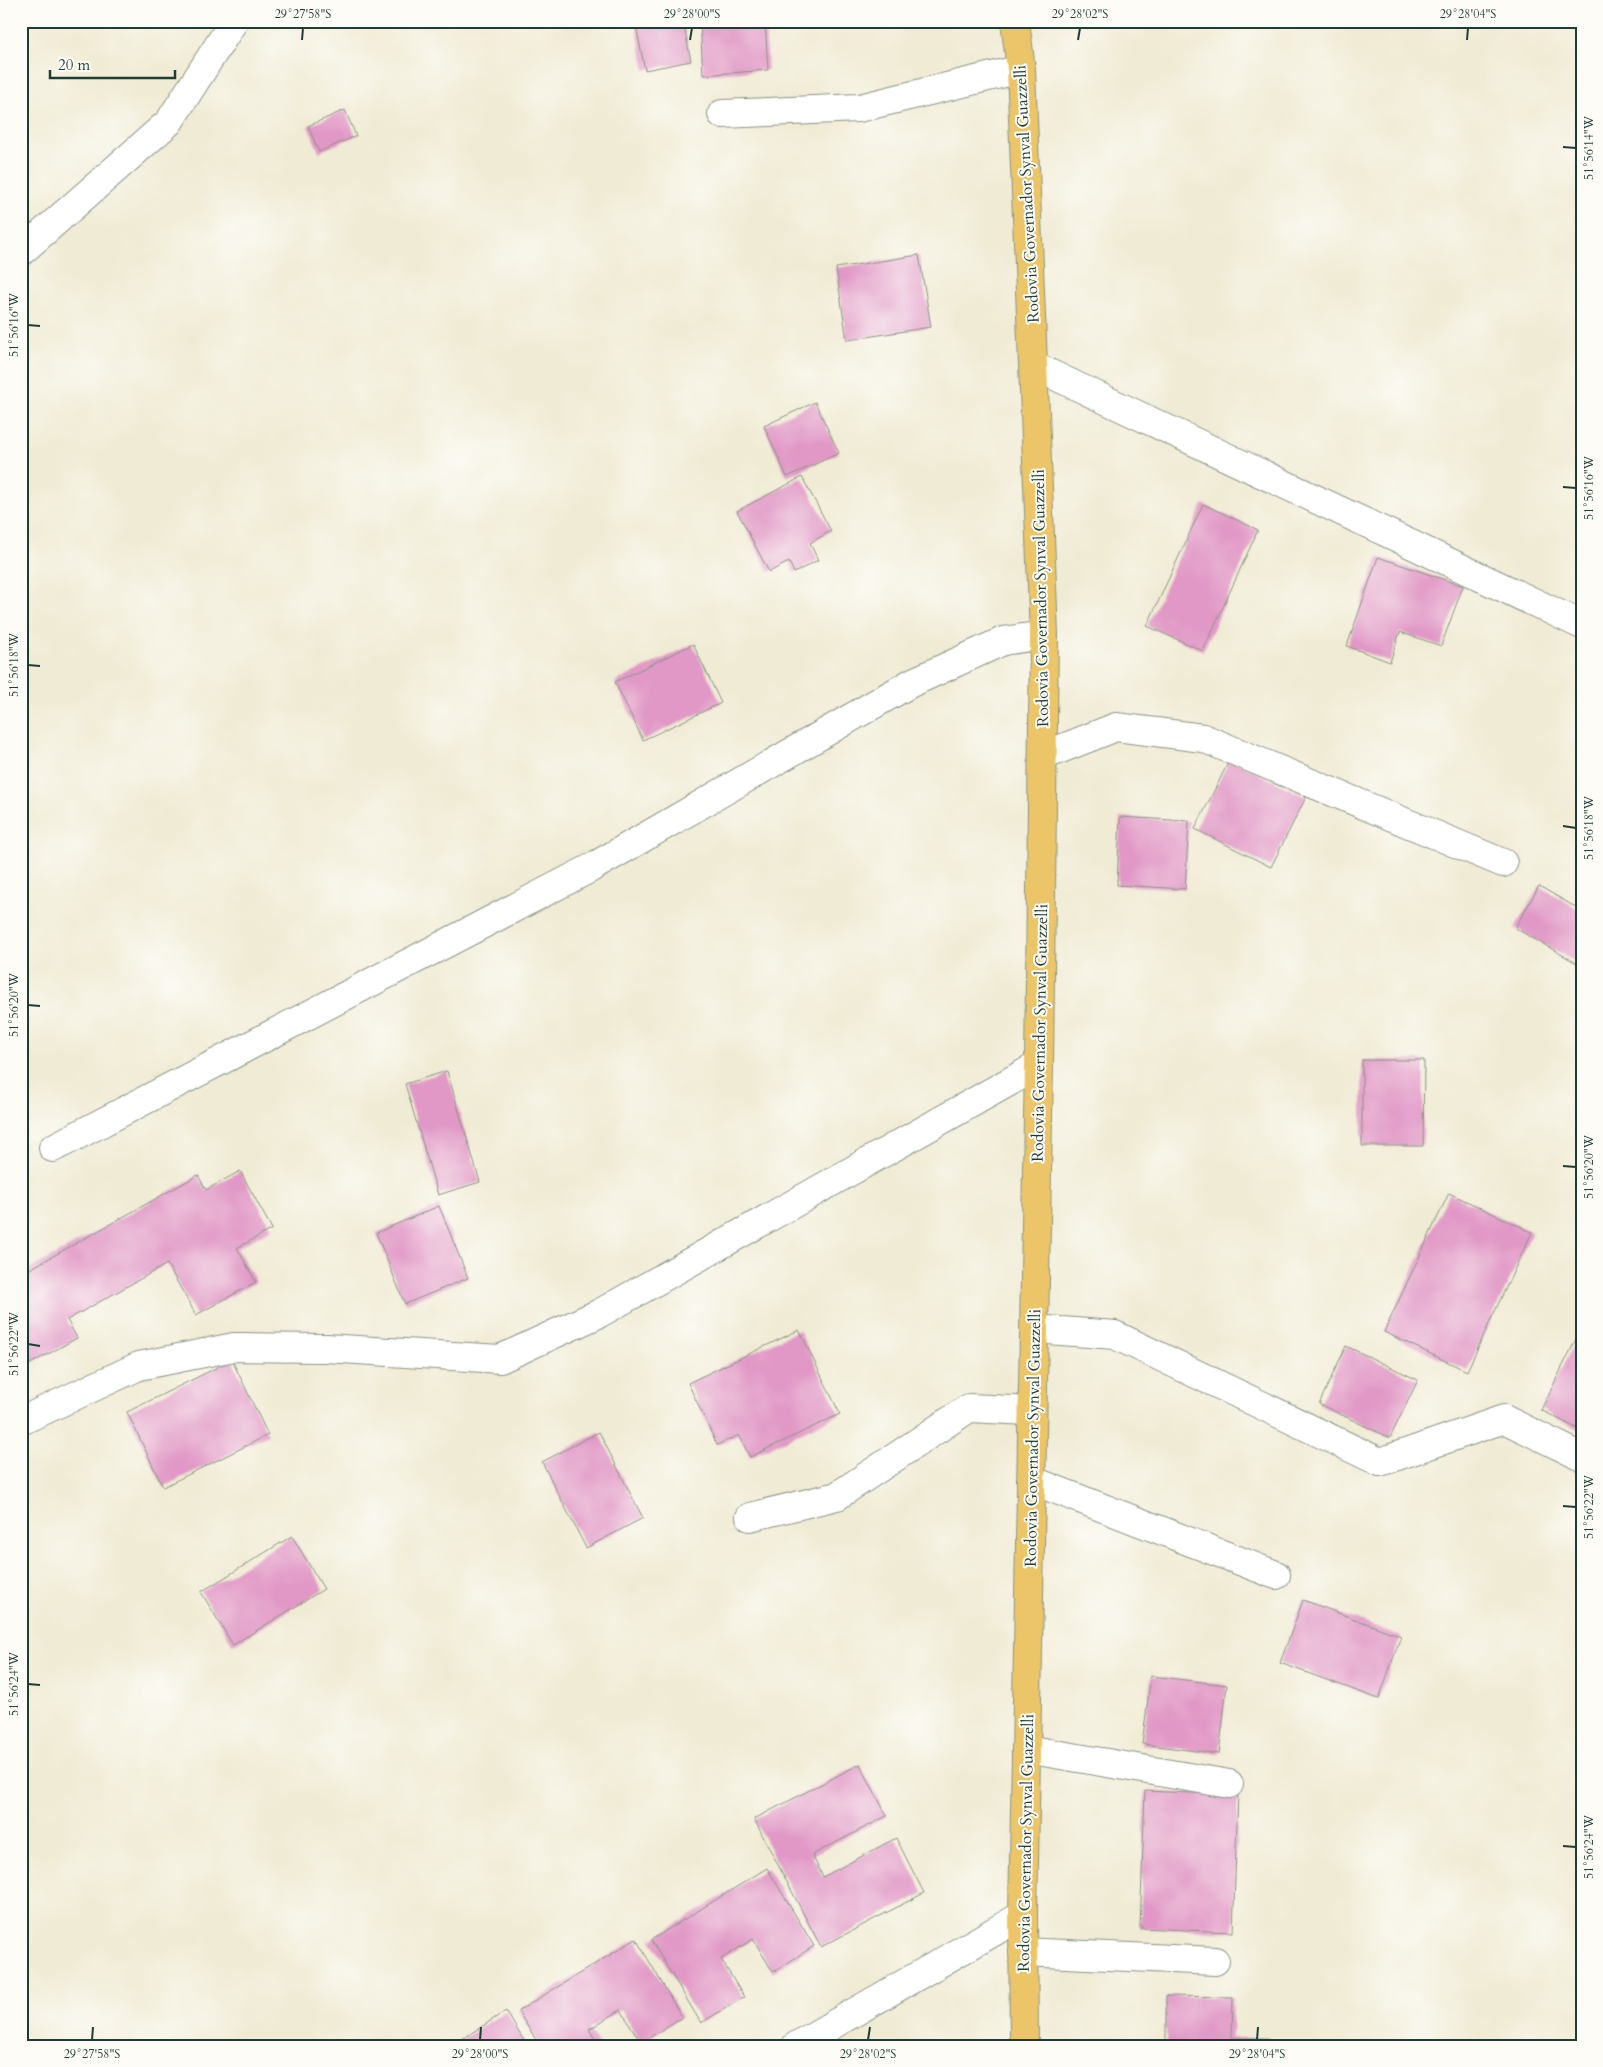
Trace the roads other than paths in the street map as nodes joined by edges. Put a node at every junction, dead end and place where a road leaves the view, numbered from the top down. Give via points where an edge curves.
1 (234, 21) edge
2 (1015, 21) edge
3 (1021, 69) junction
4 (722, 114) dead end
5 (21, 252) edge
6 (1034, 366) junction
7 (1582, 625) edge
8 (1044, 635) junction
9 (1043, 756) junction
10 (1503, 863) dead end
11 (1039, 1065) junction
12 (53, 1148) dead end
13 (1034, 1329) junction
14 (1032, 1410) junction
15 (21, 1421) edge
16 (1582, 1457) edge
17 (1031, 1480) junction
18 (750, 1517) dead end
19 (1276, 1575) dead end
20 (1026, 1749) junction
21 (1229, 1784) dead end
22 (1023, 1915) junction
23 (1023, 1952) junction
24 (1215, 1961) dead end
25 (796, 2046) edge
26 (1024, 2046) edge

1 - 5 lane via 169,122
2 - 3 main road, Rodovia Governador Synval Guazzelli
3 - 4 lane via 859,108
3 - 6 main road, Rodovia Governador Synval Guazzelli
6 - 7 lane
6 - 8 main road, Rodovia Governador Synval Guazzelli
8 - 9 main road, Rodovia Governador Synval Guazzelli
8 - 12 lane via 1003,641 911,683 591,868
9 - 10 lane via 1116,727 1203,738
9 - 11 main road, Rodovia Governador Synval Guazzelli
11 - 13 main road, Rodovia Governador Synval Guazzelli
11 - 15 lane via 600,1313 500,1359 326,1348 234,1347 139,1366
13 - 14 main road, Rodovia Governador Synval Guazzelli
13 - 16 lane via 1115,1335 1380,1462 1504,1419
14 - 17 main road, Rodovia Governador Synval Guazzelli
14 - 18 lane via 969,1408 837,1496
17 - 19 lane
17 - 20 main road, Rodovia Governador Synval Guazzelli
20 - 21 lane
20 - 22 main road, Rodovia Governador Synval Guazzelli
22 - 23 main road, Rodovia Governador Synval Guazzelli
22 - 25 lane
23 - 24 lane
23 - 26 main road, Rodovia Governador Synval Guazzelli

